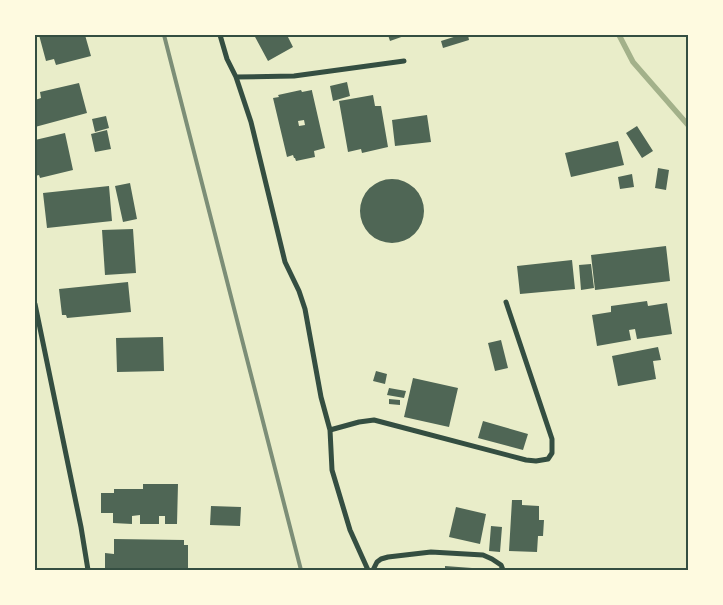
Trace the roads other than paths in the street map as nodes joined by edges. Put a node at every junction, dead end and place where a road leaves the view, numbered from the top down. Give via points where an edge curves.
1 (220, 35) edge
2 (404, 61) dead end
3 (236, 77) junction
4 (506, 302) dead end
5 (35, 304) edge
6 (330, 430) junction
7 (88, 570) edge
8 (368, 570) edge
9 (373, 570) edge
10 (503, 570) edge

1 - 3 street
2 - 3 street via 294,76
3 - 6 street via 251,122 285,262 305,309
4 - 6 street via 552,439 552,452 548,459 526,460 374,420
5 - 7 street
6 - 8 street via 332,470 350,530
9 - 10 street via 381,559 431,552 483,555 501,564

